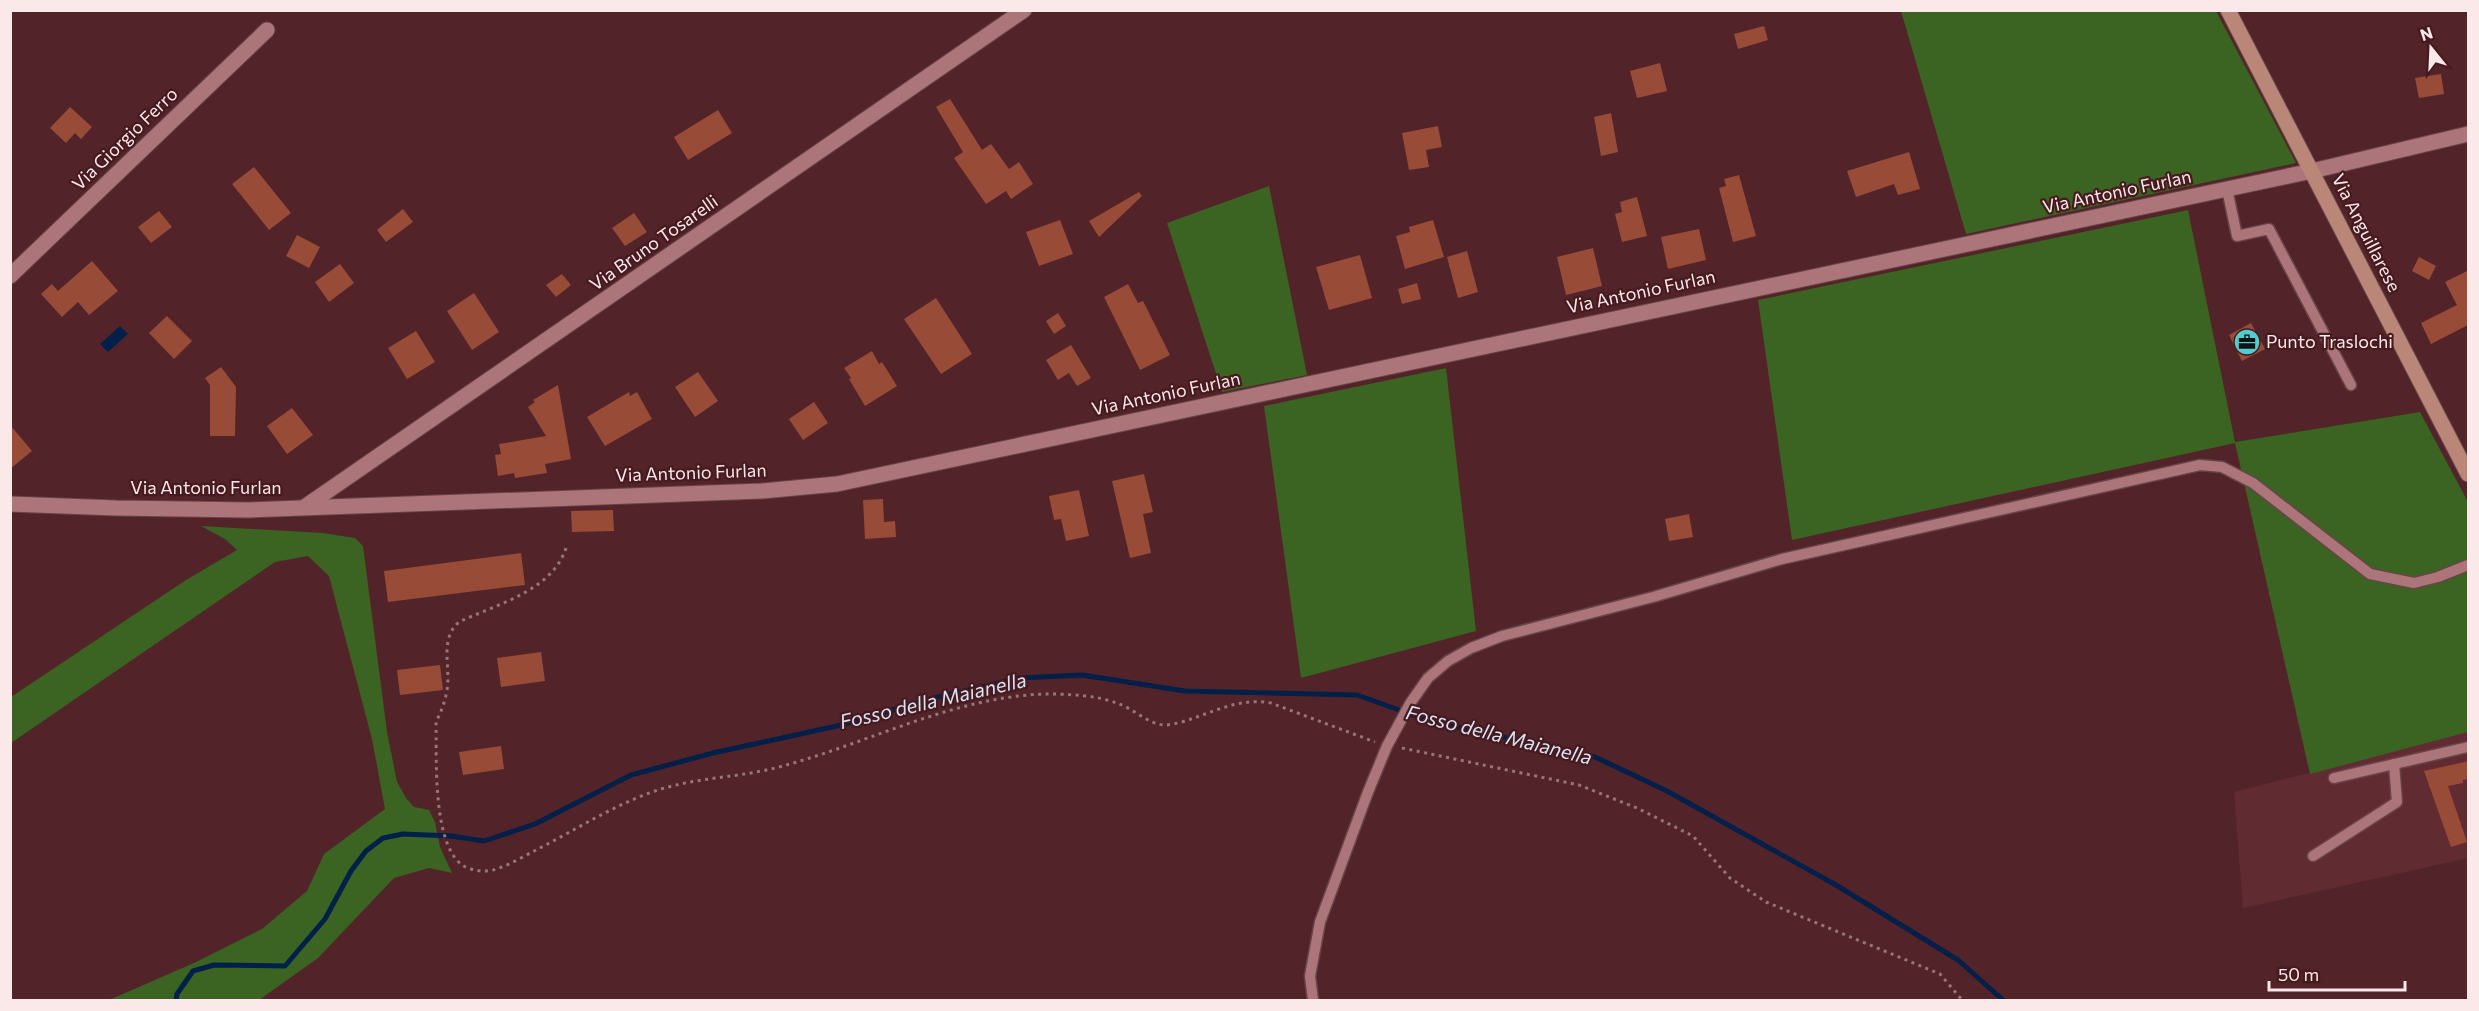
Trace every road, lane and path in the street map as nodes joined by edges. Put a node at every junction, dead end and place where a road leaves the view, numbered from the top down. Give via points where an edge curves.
1 (1024, 10) edge
2 (2228, 10) edge
3 (267, 30) dead end
4 (2469, 134) edge
5 (2312, 171) junction
6 (2227, 189) junction
7 (10, 276) edge
8 (2351, 385) dead end
9 (2469, 474) edge
10 (10, 504) edge
11 (306, 506) junction
12 (566, 548) dead end
13 (2469, 565) edge
14 (1387, 746) junction
15 (2469, 747) edge
16 (2394, 764) junction
17 (2334, 778) dead end
18 (2313, 856) dead end
19 (1313, 1000) edge
20 (1962, 1000) edge

1 - 11 street, Via Bruno Tosarelli
2 - 5 main road, Via Anguillarese
3 - 7 street, Via Giorgio Ferro
4 - 5 street, Via Antonio Furlan
5 - 6 street, Via Antonio Furlan
5 - 9 main road, Via Anguillarese
6 - 8 lane via 2237,236 2269,229
6 - 11 street, Via Antonio Furlan via 837,484 762,491
10 - 11 street, Via Antonio Furlan via 249,510
12 - 14 path via 561,562 537,586 459,622 448,638 447,688 436,722 440,823 453,857 480,872 503,867 600,815 660,789 777,768 984,701 1074,695 1117,703 1164,725 1255,700
13 - 14 lane via 2414,583 2370,574 2253,483 2222,467 2200,465 1782,559 1502,636 1448,661 1428,678
14 - 19 lane via 1320,922 1310,976
14 - 20 path via 1579,786 1637,808 1693,836 1730,878 1766,902 1940,974
15 - 16 lane
16 - 17 lane
16 - 18 lane via 2397,802

